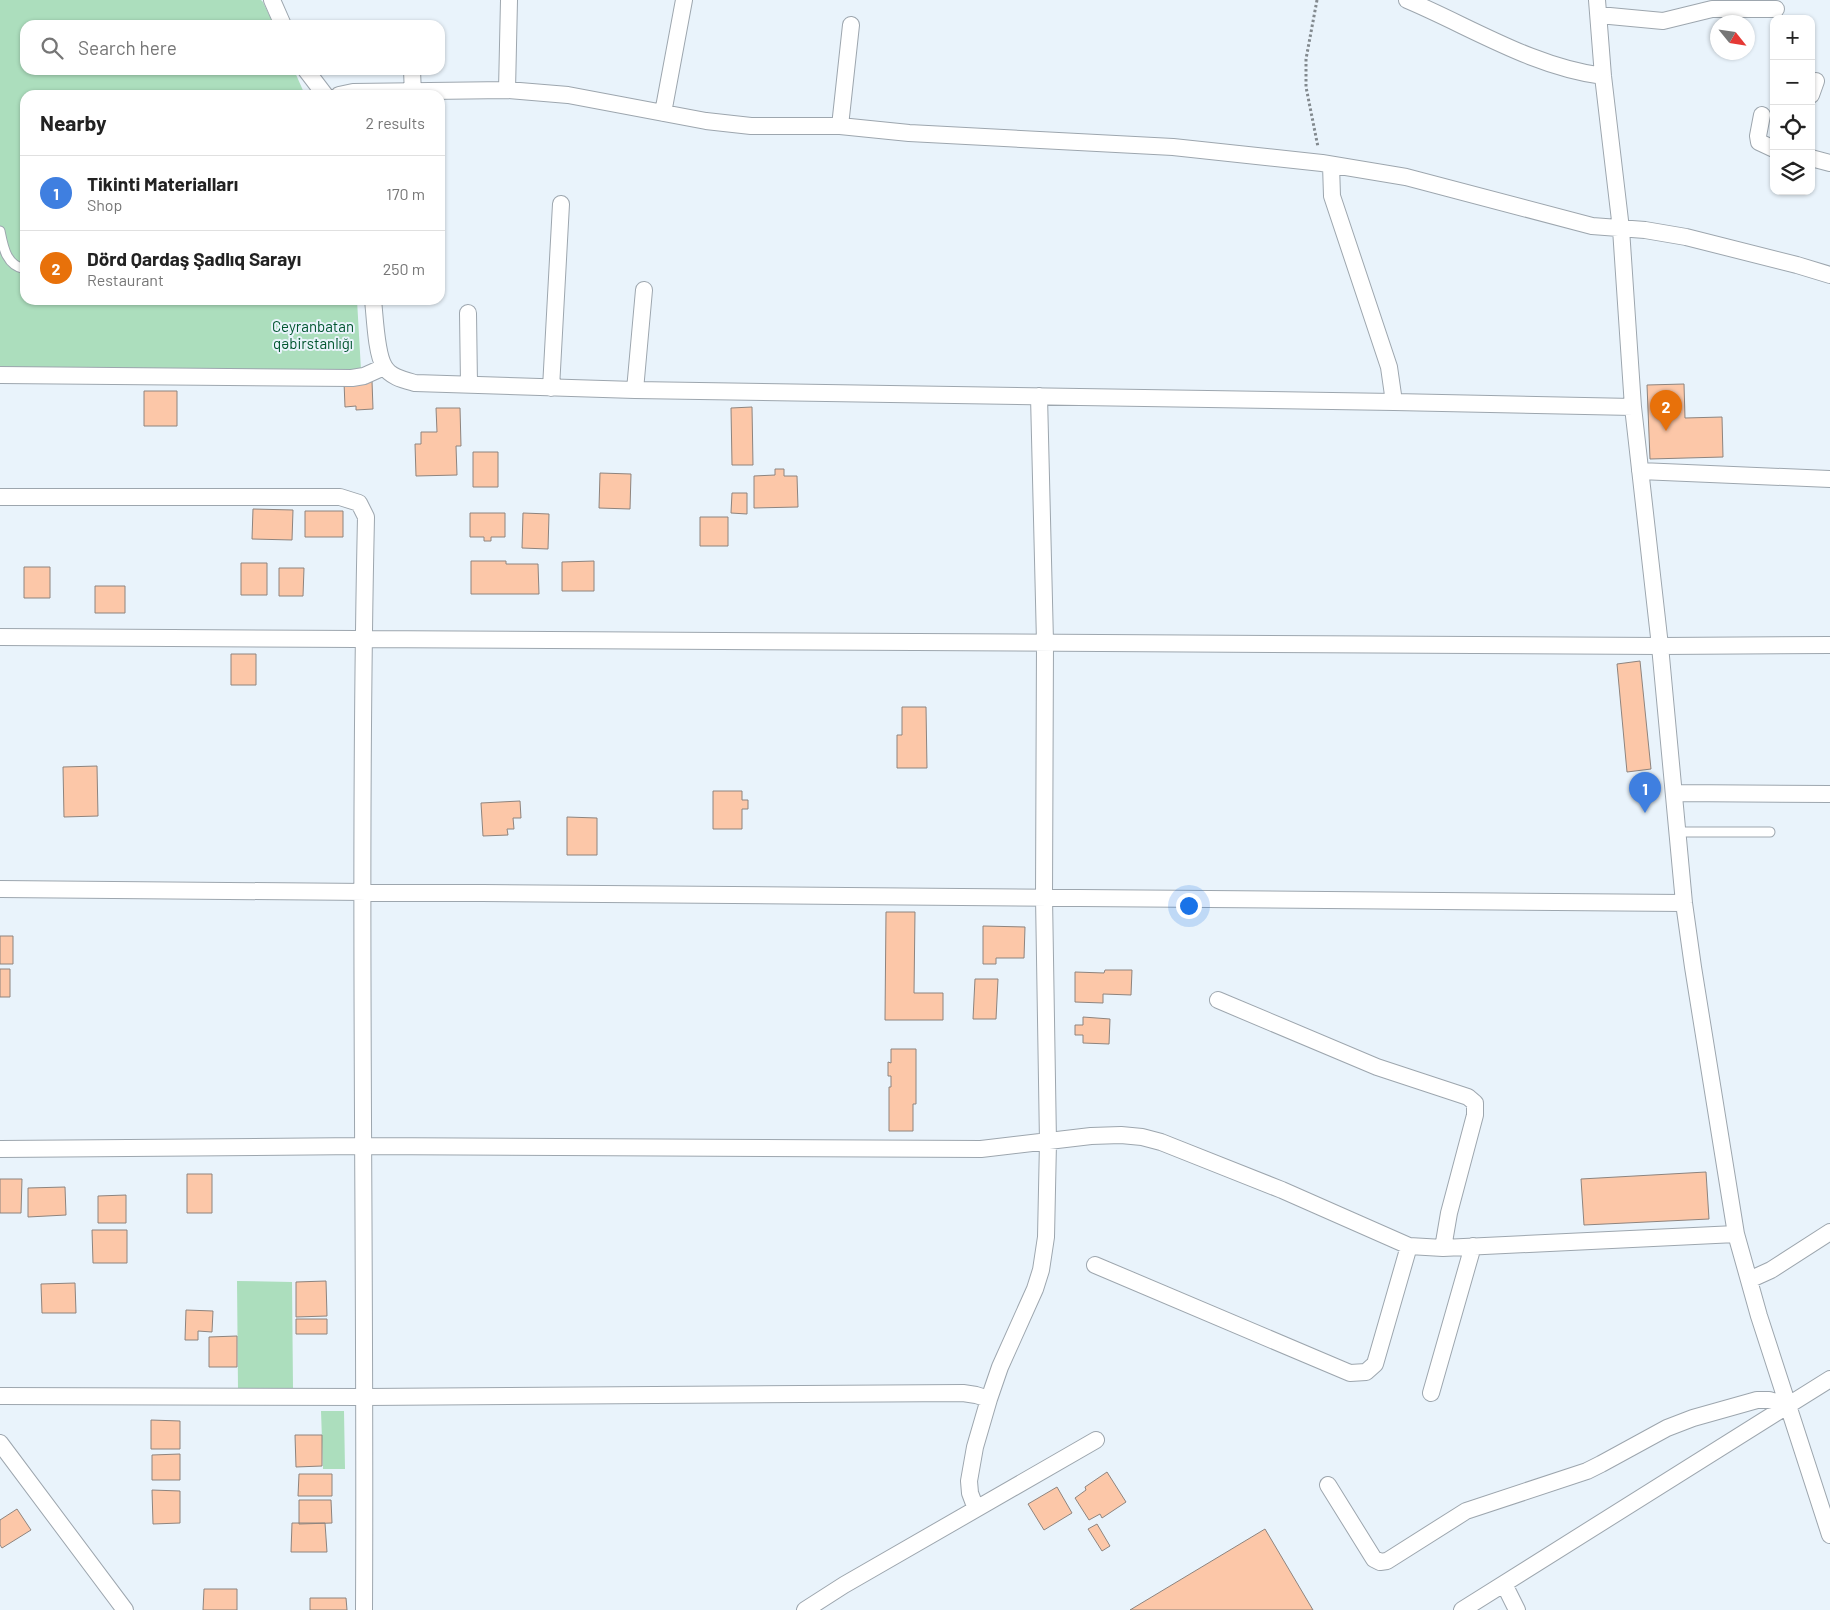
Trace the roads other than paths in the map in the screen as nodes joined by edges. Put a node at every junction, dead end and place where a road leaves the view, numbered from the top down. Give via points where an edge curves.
1 (272, 0) edge
2 (509, 0) edge
3 (684, 0) edge
4 (1407, 0) edge
5 (1598, 7) edge
6 (1776, 9) dead end
7 (281, 20) edge
8 (851, 25) dead end
9 (310, 75) edge
10 (412, 75) edge
11 (1603, 76) junction
12 (321, 90) edge
13 (413, 90) edge
14 (508, 90) junction
15 (445, 92) edge
16 (663, 113) junction
17 (1762, 115) dead end
18 (840, 126) junction
19 (1770, 147) edge
20 (1815, 159) edge
21 (1830, 162) edge
22 (1326, 164) junction
23 (561, 204) dead end
24 (1622, 229) junction
25 (0, 231) edge
26 (20, 268) edge
27 (1830, 275) edge
28 (644, 290) dead end
29 (374, 305) edge
30 (468, 313) dead end
31 (384, 367) junction
32 (0, 374) edge
33 (470, 385) junction
34 (551, 388) junction
35 (635, 390) junction
36 (1039, 396) junction
37 (1394, 402) junction
38 (1634, 407) junction
39 (1640, 472) junction
40 (1830, 479) edge
41 (0, 497) edge
42 (0, 637) edge
43 (363, 639) junction
44 (1045, 642) junction
45 (1830, 645) edge
46 (1660, 646) junction
47 (1674, 792) junction
48 (1830, 794) edge
49 (1677, 832) junction
50 (1770, 832) dead end
51 (0, 889) edge
52 (362, 893) junction
53 (1044, 897) junction
54 (1684, 903) junction
55 (1218, 1000) dead end
56 (1048, 1142) junction
57 (363, 1146) junction
58 (0, 1149) edge
59 (1830, 1232) edge
60 (1736, 1234) junction
61 (1409, 1246) junction
62 (1473, 1246) junction
63 (1442, 1248) junction
64 (1095, 1265) dead end
65 (1748, 1280) junction
66 (1830, 1379) edge
67 (1431, 1394) dead end
68 (0, 1396) edge
69 (365, 1397) junction
70 (989, 1399) junction
71 (1787, 1405) junction
72 (1096, 1440) dead end
73 (0, 1443) edge
74 (1328, 1484) dead end
75 (976, 1509) junction
76 (1830, 1535) edge
77 (1504, 1584) junction
78 (126, 1610) edge
79 (364, 1610) edge
80 (805, 1610) edge
81 (1462, 1610) edge
82 (1517, 1610) edge

1 - 7 street
2 - 14 street
3 - 16 street
4 - 11 street via 1552,65
5 - 6 street via 1663,22 1712,9
5 - 11 street
8 - 18 street
9 - 12 street
10 - 13 street
11 - 24 street
14 - 15 street
14 - 16 street via 568,95
16 - 18 street via 751,126
17 - 19 street via 1759,142
18 - 22 street via 909,133 1172,146
20 - 21 street
22 - 24 street via 1406,177 1592,226
22 - 37 street via 1332,196 1389,367
23 - 34 street
24 - 27 street via 1686,237
24 - 38 street
25 - 26 lane via 8,258
28 - 35 street
29 - 31 street
30 - 33 street
31 - 32 street via 352,378
31 - 33 street via 400,379
33 - 34 street
34 - 35 street
35 - 36 street
36 - 37 street
36 - 44 street
37 - 38 street
38 - 39 street
39 - 40 street
39 - 46 street
41 - 43 street via 340,497 359,503 366,517
42 - 43 street
43 - 44 street
43 - 52 street
44 - 46 street
44 - 53 street
45 - 46 street
46 - 47 street
47 - 48 street
47 - 49 street
49 - 50 lane
49 - 54 street
51 - 52 street
52 - 53 street
52 - 57 street
53 - 54 street
53 - 56 street
54 - 60 street
55 - 63 street via 1377,1067 1475,1103 1476,1115
56 - 57 street via 981,1149
56 - 61 street via 1091,1136 1142,1136 1282,1190
56 - 70 street via 1046,1237 1041,1270
57 - 58 street
57 - 69 street
59 - 65 street via 1771,1270
60 - 62 street
60 - 65 street
61 - 63 street
61 - 64 street via 1375,1364 1366,1372 1350,1373
62 - 63 street
62 - 67 street
65 - 71 street
66 - 71 street
68 - 69 street
69 - 70 street via 963,1393
69 - 79 street
70 - 75 street via 970,1472 970,1493
71 - 74 street via 1757,1400 1693,1418 1594,1468 1466,1511 1387,1561 1374,1559
71 - 76 street
71 - 77 street
72 - 75 street
73 - 78 street
75 - 80 street
77 - 81 street
77 - 82 street

